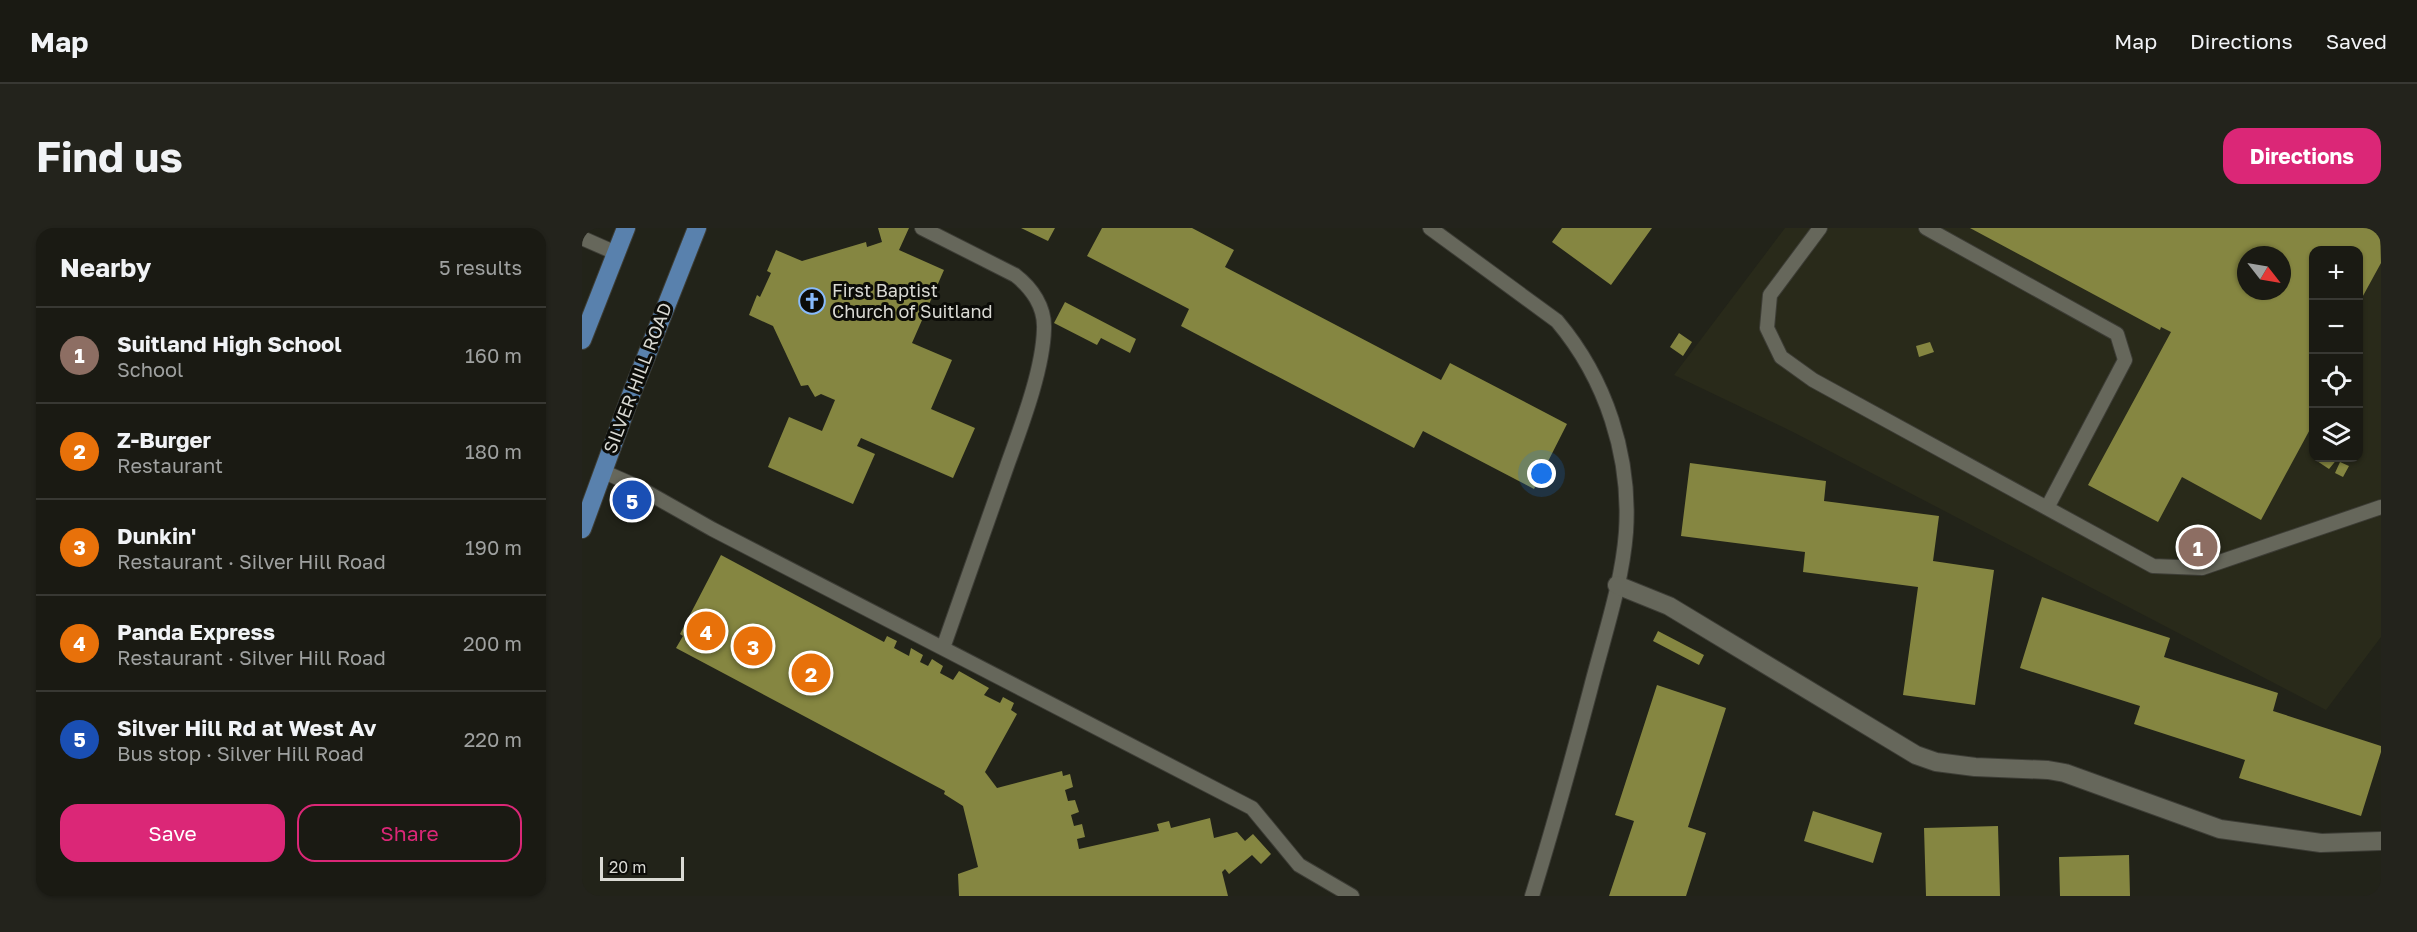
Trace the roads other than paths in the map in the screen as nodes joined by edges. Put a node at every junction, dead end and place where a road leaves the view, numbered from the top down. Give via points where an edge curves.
1 (626, 228) edge
2 (697, 228) edge
3 (922, 228) edge
4 (1430, 228) edge
5 (1820, 228) edge
6 (1926, 228) edge
7 (582, 238) edge
8 (616, 253) junction
9 (582, 340) edge
10 (602, 471) junction
11 (2381, 507) edge
12 (2048, 508) junction
13 (582, 529) edge
14 (1617, 585) junction
15 (943, 648) junction
16 (2381, 841) edge
17 (1352, 896) edge
18 (1532, 896) edge

1 - 8 main road
2 - 10 main road, SILVER HILL ROAD
3 - 15 lane via 1015,275 1037,299 1044,327 1026,414
4 - 14 lane via 1557,321 1602,393 1623,462 1625,487 1626,532
5 - 12 lane via 1770,296 1767,328 1781,357 1813,381
6 - 12 lane via 2117,334 2125,360
7 - 8 lane
8 - 9 main road
10 - 13 main road, SILVER HILL ROAD
10 - 15 lane
11 - 12 lane via 2202,568 2153,566
14 - 16 street via 1670,606 1871,729 1936,762 2065,773 2220,829 2320,843
14 - 18 lane
15 - 17 lane via 1252,808 1299,865

